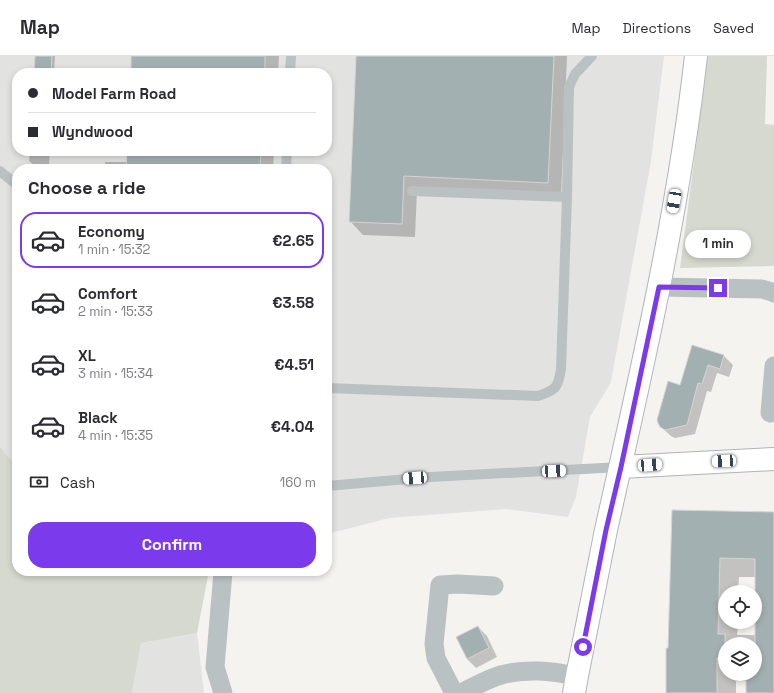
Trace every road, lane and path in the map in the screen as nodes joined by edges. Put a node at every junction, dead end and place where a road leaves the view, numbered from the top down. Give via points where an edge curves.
1 (291, 56) edge
2 (592, 56) edge
3 (696, 56) edge
4 (290, 68) edge
5 (0, 171) edge
6 (12, 181) edge
7 (412, 191) dead end
8 (567, 197) junction
9 (659, 287) junction
10 (774, 293) edge
11 (774, 366) edge
12 (332, 388) edge
13 (770, 413) dead end
14 (774, 459) edge
15 (621, 467) junction
16 (332, 486) edge
17 (223, 576) edge
18 (494, 586) dead end
19 (576, 684) edge
20 (224, 693) edge
21 (454, 693) edge
22 (461, 693) edge

1 - 4 lane
2 - 8 lane via 575,74 569,87
3 - 9 main road via 690,109
5 - 6 lane
7 - 8 lane
8 - 12 lane via 561,369 554,390 538,396
9 - 10 street via 762,289
9 - 15 main road
11 - 13 street
14 - 15 main road
15 - 16 lane via 430,477
15 - 19 main road
17 - 20 street via 215,667
18 - 21 street via 440,585 434,644 436,658
19 - 22 street via 559,673 530,670 497,677

